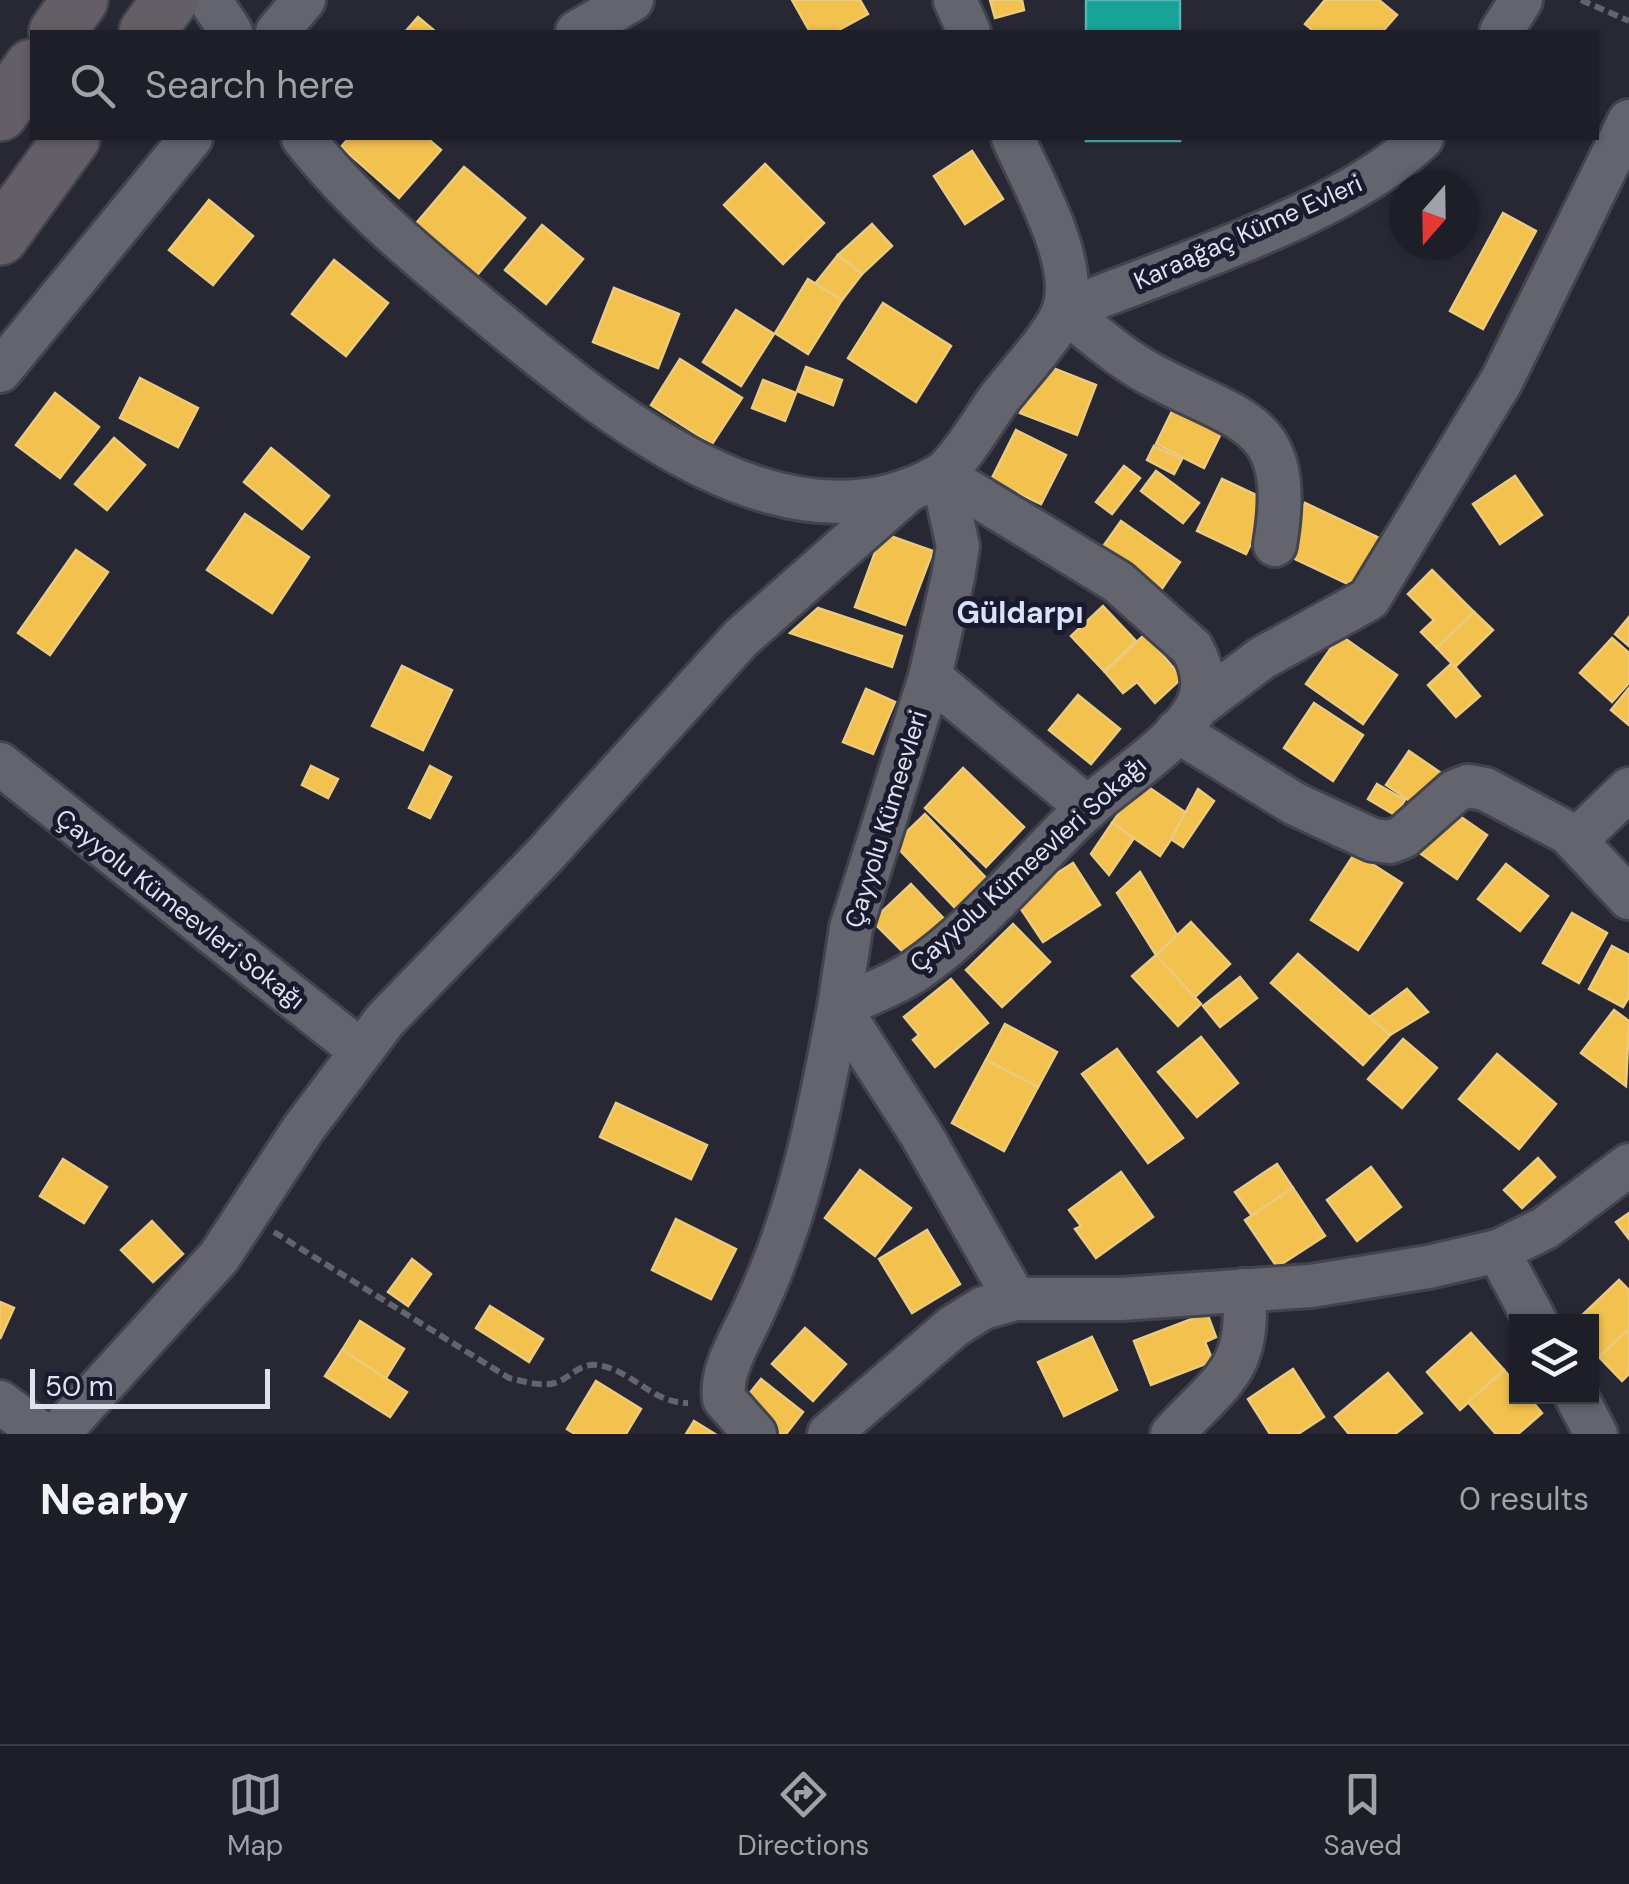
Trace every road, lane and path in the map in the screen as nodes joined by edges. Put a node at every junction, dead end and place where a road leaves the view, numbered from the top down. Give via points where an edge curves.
1 (80, 0) edge
2 (170, 0) edge
3 (210, 0) edge
4 (304, 0) edge
5 (632, 0) edge
6 (955, 0) edge
7 (1521, 0) edge
8 (1581, 0) edge
9 (1629, 21) edge
10 (58, 30) edge
11 (148, 30) edge
12 (231, 30) edge
13 (279, 30) edge
14 (581, 30) edge
15 (968, 30) edge
16 (1501, 30) edge
17 (30, 70) edge
18 (0, 113) edge
19 (1629, 121) edge
20 (71, 140) edge
21 (189, 140) edge
22 (305, 140) edge
23 (1015, 140) edge
24 (1420, 140) edge
25 (0, 238) edge
26 (1064, 311) junction
27 (0, 371) edge
28 (926, 482) junction
29 (1275, 546) dead end
30 (930, 677) junction
31 (1187, 719) junction
32 (0, 764) edge
33 (1629, 789) edge
34 (1088, 808) junction
35 (1576, 840) junction
36 (1629, 898) edge
37 (839, 1007) junction
38 (360, 1051) junction
39 (1629, 1165) edge
40 (248, 1214) junction
41 (1498, 1251) junction
42 (1244, 1290) junction
43 (1015, 1300) junction
44 (1532, 1314) edge
45 (724, 1400) junction
46 (0, 1402) edge
47 (1580, 1404) edge
48 (42, 1434) edge
49 (58, 1434) edge
50 (756, 1434) edge
51 (829, 1434) edge
52 (1172, 1434) edge
53 (1596, 1434) edge

1 - 10 main road
2 - 11 main road
3 - 12 street
4 - 13 street
5 - 14 street
6 - 15 street
7 - 16 street
8 - 9 path
17 - 18 main road
19 - 31 street, Çayyolu Kümeevleri Sokağı via 1502,380 1369,599 1274,650
20 - 25 main road
21 - 27 street
22 - 28 street via 408,247 662,447 752,485 814,498 850,500
23 - 26 street via 1064,261
24 - 26 street, Karaağaç Küme Evleri via 1401,159 1311,208
26 - 28 street
26 - 29 street via 1128,361 1224,406 1259,432 1282,495
28 - 30 street, Çayyolu Kümeevleri via 958,546
28 - 31 street via 1118,582 1177,632 1200,662 1203,686
28 - 38 street via 741,638
30 - 34 street
30 - 37 street, Çayyolu Kümeevleri via 864,880
31 - 34 street, Çayyolu Kümeevleri Sokağı
31 - 35 street via 1296,804 1372,840 1403,837 1468,786 1517,804
32 - 38 street, Çayyolu Kümeevleri Sokağı
33 - 35 street
34 - 37 street, Çayyolu Kümeevleri Sokağı via 914,972
35 - 36 street
37 - 43 street
37 - 45 street via 812,1156 724,1378
38 - 40 street
39 - 41 street via 1544,1228
40 - 45 path via 509,1378 557,1382 596,1365 620,1372 660,1400
40 - 49 street via 181,1304
41 - 42 street via 1330,1283
41 - 44 street
42 - 43 street
42 - 52 street via 1247,1326 1240,1356
43 - 51 street via 983,1308 954,1326
45 - 50 street
46 - 48 street
47 - 53 street

